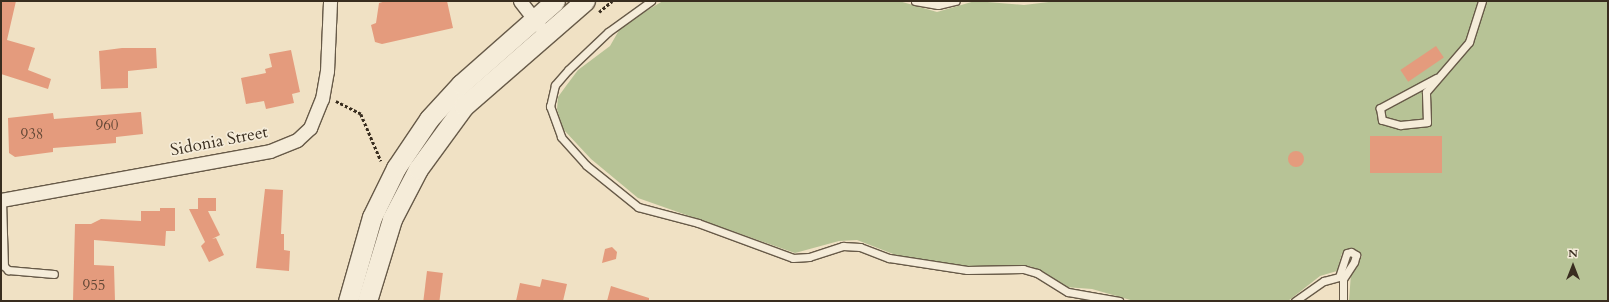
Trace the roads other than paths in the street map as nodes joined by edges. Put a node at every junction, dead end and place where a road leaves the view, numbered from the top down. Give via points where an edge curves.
1 (330, 1) edge
2 (520, 1) edge
3 (555, 1) edge
4 (651, 1) edge
5 (915, 1) edge
6 (956, 1) edge
7 (1482, 1) edge
8 (590, 8) edge
9 (534, 19) junction
10 (546, 34) junction
11 (1436, 78) junction
12 (2, 200) edge
13 (54, 274) dead end
14 (348, 301) edge
15 (367, 301) edge
16 (1119, 301) edge
17 (1295, 301) edge
18 (1343, 301) edge

1 - 12 street, Sidonia Street via 327,71 322,99 310,128 297,140 270,151
2 - 9 street
3 - 9 main road
4 - 16 lane via 619,23 568,70 555,85 550,106 561,137 586,165 638,207 698,223 793,258 809,257 843,246 860,247 889,258 967,270 1023,270 1037,273 1068,292
5 - 6 lane via 938,5
7 - 11 lane via 1469,42
8 - 10 main road
9 - 10 street
9 - 14 main road via 460,84 429,119 396,168 372,217
10 - 15 main road via 464,106 418,169 392,219
11 - 11 lane via 1380,108 1382,120 1400,125 1427,122 1426,92
12 - 13 lane via 4,266 8,270
17 - 18 lane via 1324,281 1339,277 1347,253 1351,252 1356,254 1343,279

